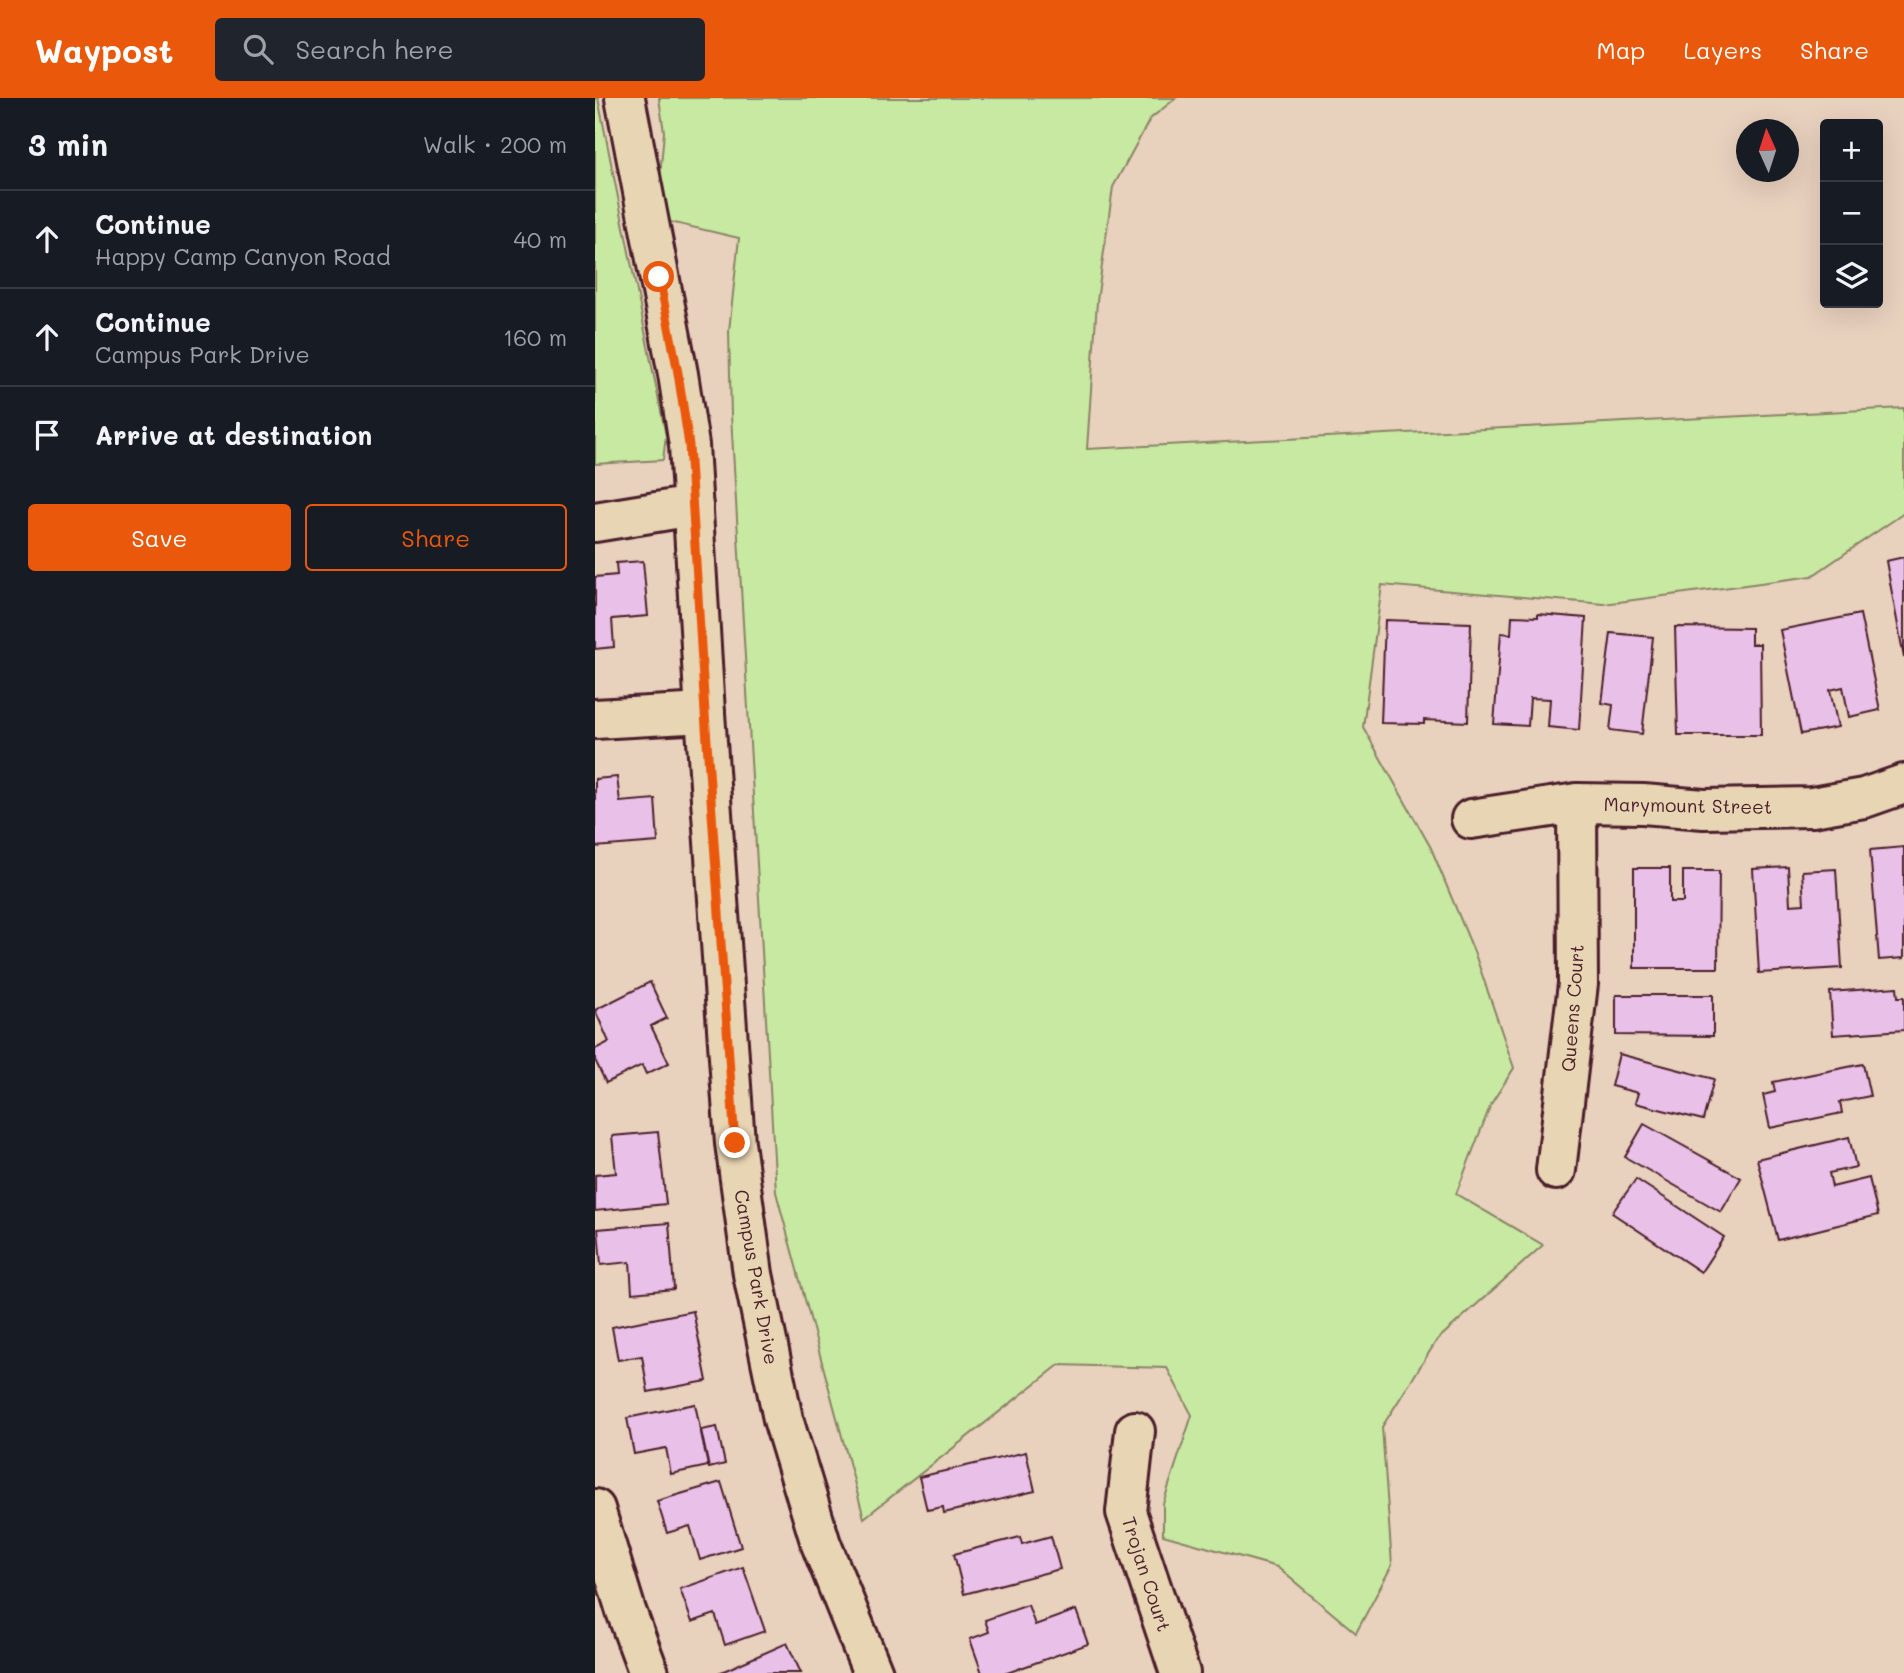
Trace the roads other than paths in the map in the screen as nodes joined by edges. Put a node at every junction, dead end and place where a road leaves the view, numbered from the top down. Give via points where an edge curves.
1 (625, 98) edge
2 (692, 506) junction
3 (595, 522) edge
4 (705, 713) junction
5 (595, 719) edge
6 (1904, 784) edge
7 (1577, 803) junction
8 (1471, 819) dead end
9 (1556, 1170) dead end
10 (1135, 1431) dead end
11 (595, 1509) edge
12 (649, 1673) edge
13 (873, 1673) edge
14 (1180, 1673) edge

1 - 2 street, Campus Park Drive via 678,373
2 - 3 street
2 - 4 street, Campus Park Drive
4 - 5 street
4 - 13 street, Campus Park Drive via 735,1143 753,1274 783,1419 821,1544
6 - 7 street, Marymount Street via 1864,798 1812,807 1704,809
7 - 8 street, Marymount Street
7 - 9 street, Queens Court via 1578,984
10 - 14 street, Trojan Court via 1126,1512
11 - 12 street

